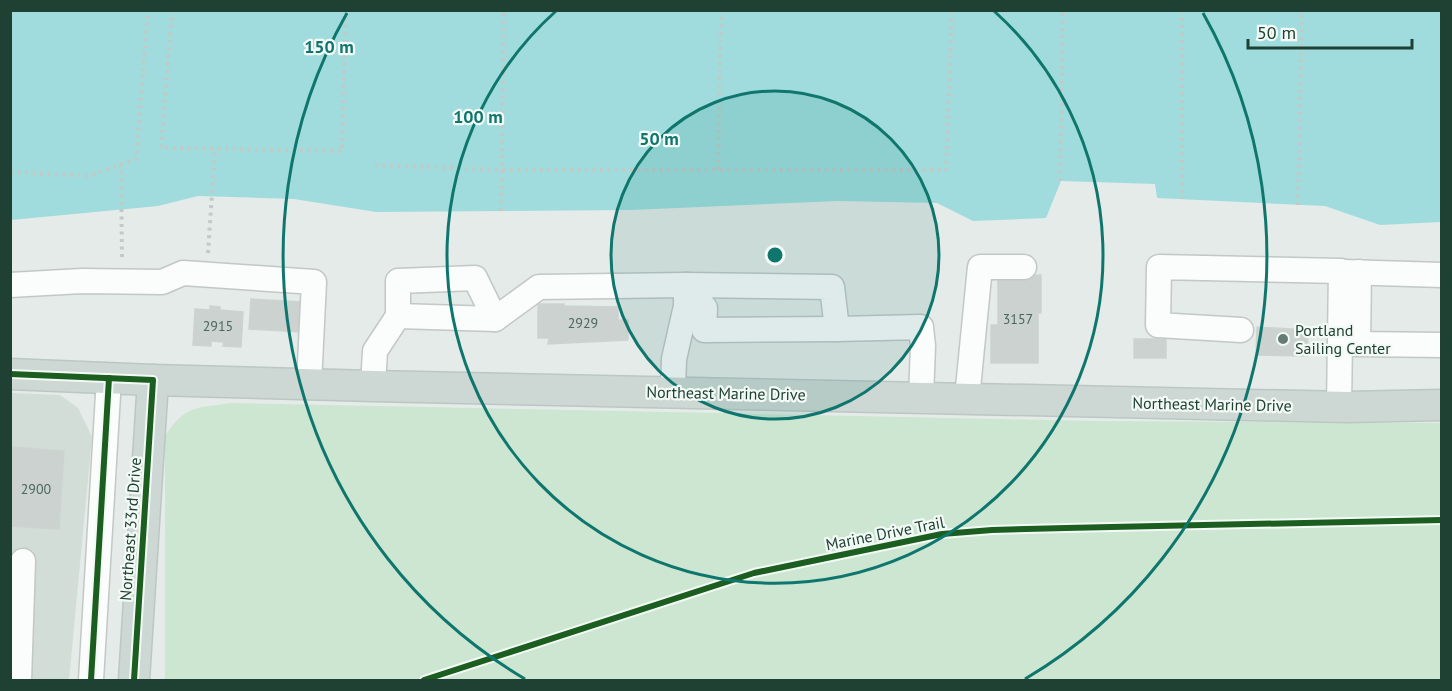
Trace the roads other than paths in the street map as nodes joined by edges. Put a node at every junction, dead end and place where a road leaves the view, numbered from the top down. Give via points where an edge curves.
1 (1024, 267) dead end
2 (1350, 272) junction
3 (1442, 275) edge
4 (10, 285) edge
5 (686, 285) junction
6 (398, 316) junction
7 (495, 318) junction
8 (837, 329) junction
9 (1241, 330) dead end
10 (1442, 345) edge
11 (10, 374) edge
12 (109, 378) junction
13 (153, 380) junction
14 (309, 384) junction
15 (373, 386) junction
16 (673, 392) junction
17 (921, 397) junction
18 (967, 398) junction
19 (1442, 405) edge
20 (1339, 406) junction
21 (23, 561) dead end
22 (19, 681) edge
23 (91, 681) edge
24 (134, 681) edge

1 - 18 lane via 980,267
2 - 3 lane
2 - 9 lane via 1159,267 1158,325
2 - 10 lane via 1358,344
2 - 20 lane
4 - 14 lane via 162,282 183,273 314,282
5 - 7 lane via 539,287
5 - 8 lane via 705,308 704,330
5 - 8 lane via 832,287
5 - 16 lane
6 - 7 lane
6 - 7 lane via 398,281 475,278
6 - 15 lane via 375,351
8 - 17 lane via 921,327
11 - 12 main road, Northeast Marine Drive
12 - 13 main road, Northeast Marine Drive
12 - 23 lane
13 - 14 main road, Northeast Marine Drive
13 - 24 main road, Northeast 33rd Drive
14 - 15 main road, Northeast Marine Drive
15 - 16 main road, Northeast Marine Drive
16 - 17 main road, Northeast Marine Drive
17 - 18 main road, Northeast Marine Drive
18 - 20 main road, Northeast Marine Drive
19 - 20 main road, Northeast Marine Drive
21 - 22 lane

